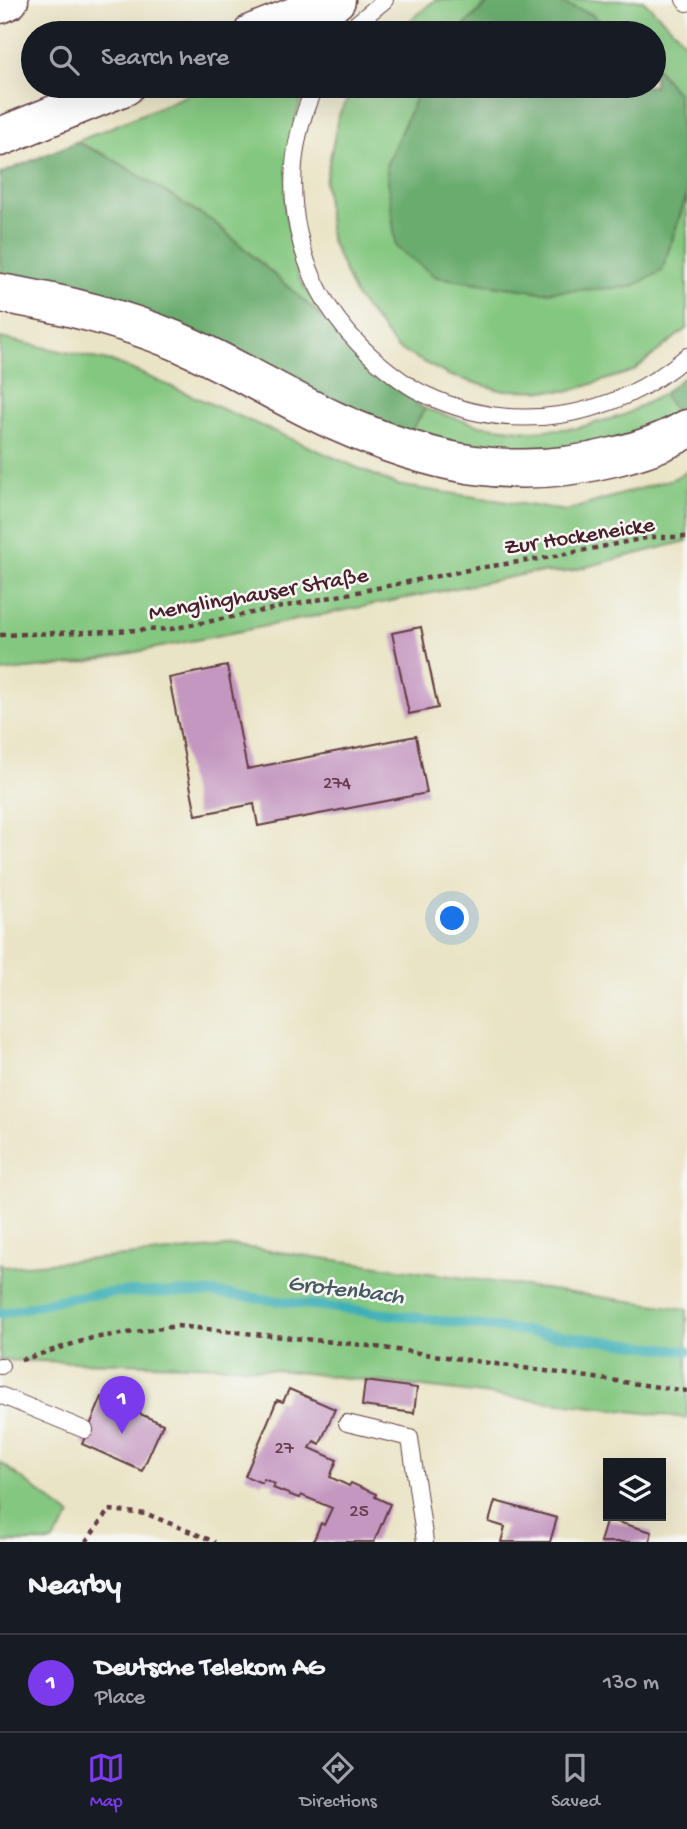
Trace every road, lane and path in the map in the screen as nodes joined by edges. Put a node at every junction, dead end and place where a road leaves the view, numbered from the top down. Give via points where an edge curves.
1 (9, 0) edge
2 (336, 0) edge
3 (385, 0) edge
4 (0, 4) edge
5 (283, 21) edge
6 (360, 21) edge
7 (96, 98) edge
8 (311, 98) edge
9 (0, 137) edge
10 (0, 293) edge
11 (687, 356) edge
12 (687, 429) edge
13 (687, 537) edge
14 (478, 568) joint
15 (0, 635) edge
16 (0, 1366) edge
17 (687, 1391) edge
18 (0, 1395) edge
19 (347, 1423) dead end
20 (85, 1430) dead end
21 (86, 1542) edge
22 (215, 1542) edge
23 (425, 1542) edge

1 - 4 highway
2 - 5 highway
3 - 6 lane
7 - 9 highway
8 - 11 lane via 298,135 292,181 295,221 306,262 318,290 354,341 399,380 473,412 559,416 585,411 649,384
10 - 12 highway via 107,316 173,340 335,421 439,459 526,470 582,465 631,453
13 - 14 path, Zur Hockeneicke via 651,537
14 - 15 path, Menglinghauser Straße via 171,629
16 - 17 path via 92,1338 177,1326 362,1345
18 - 20 lane
19 - 23 lane via 410,1438
21 - 22 path via 109,1510 147,1514

